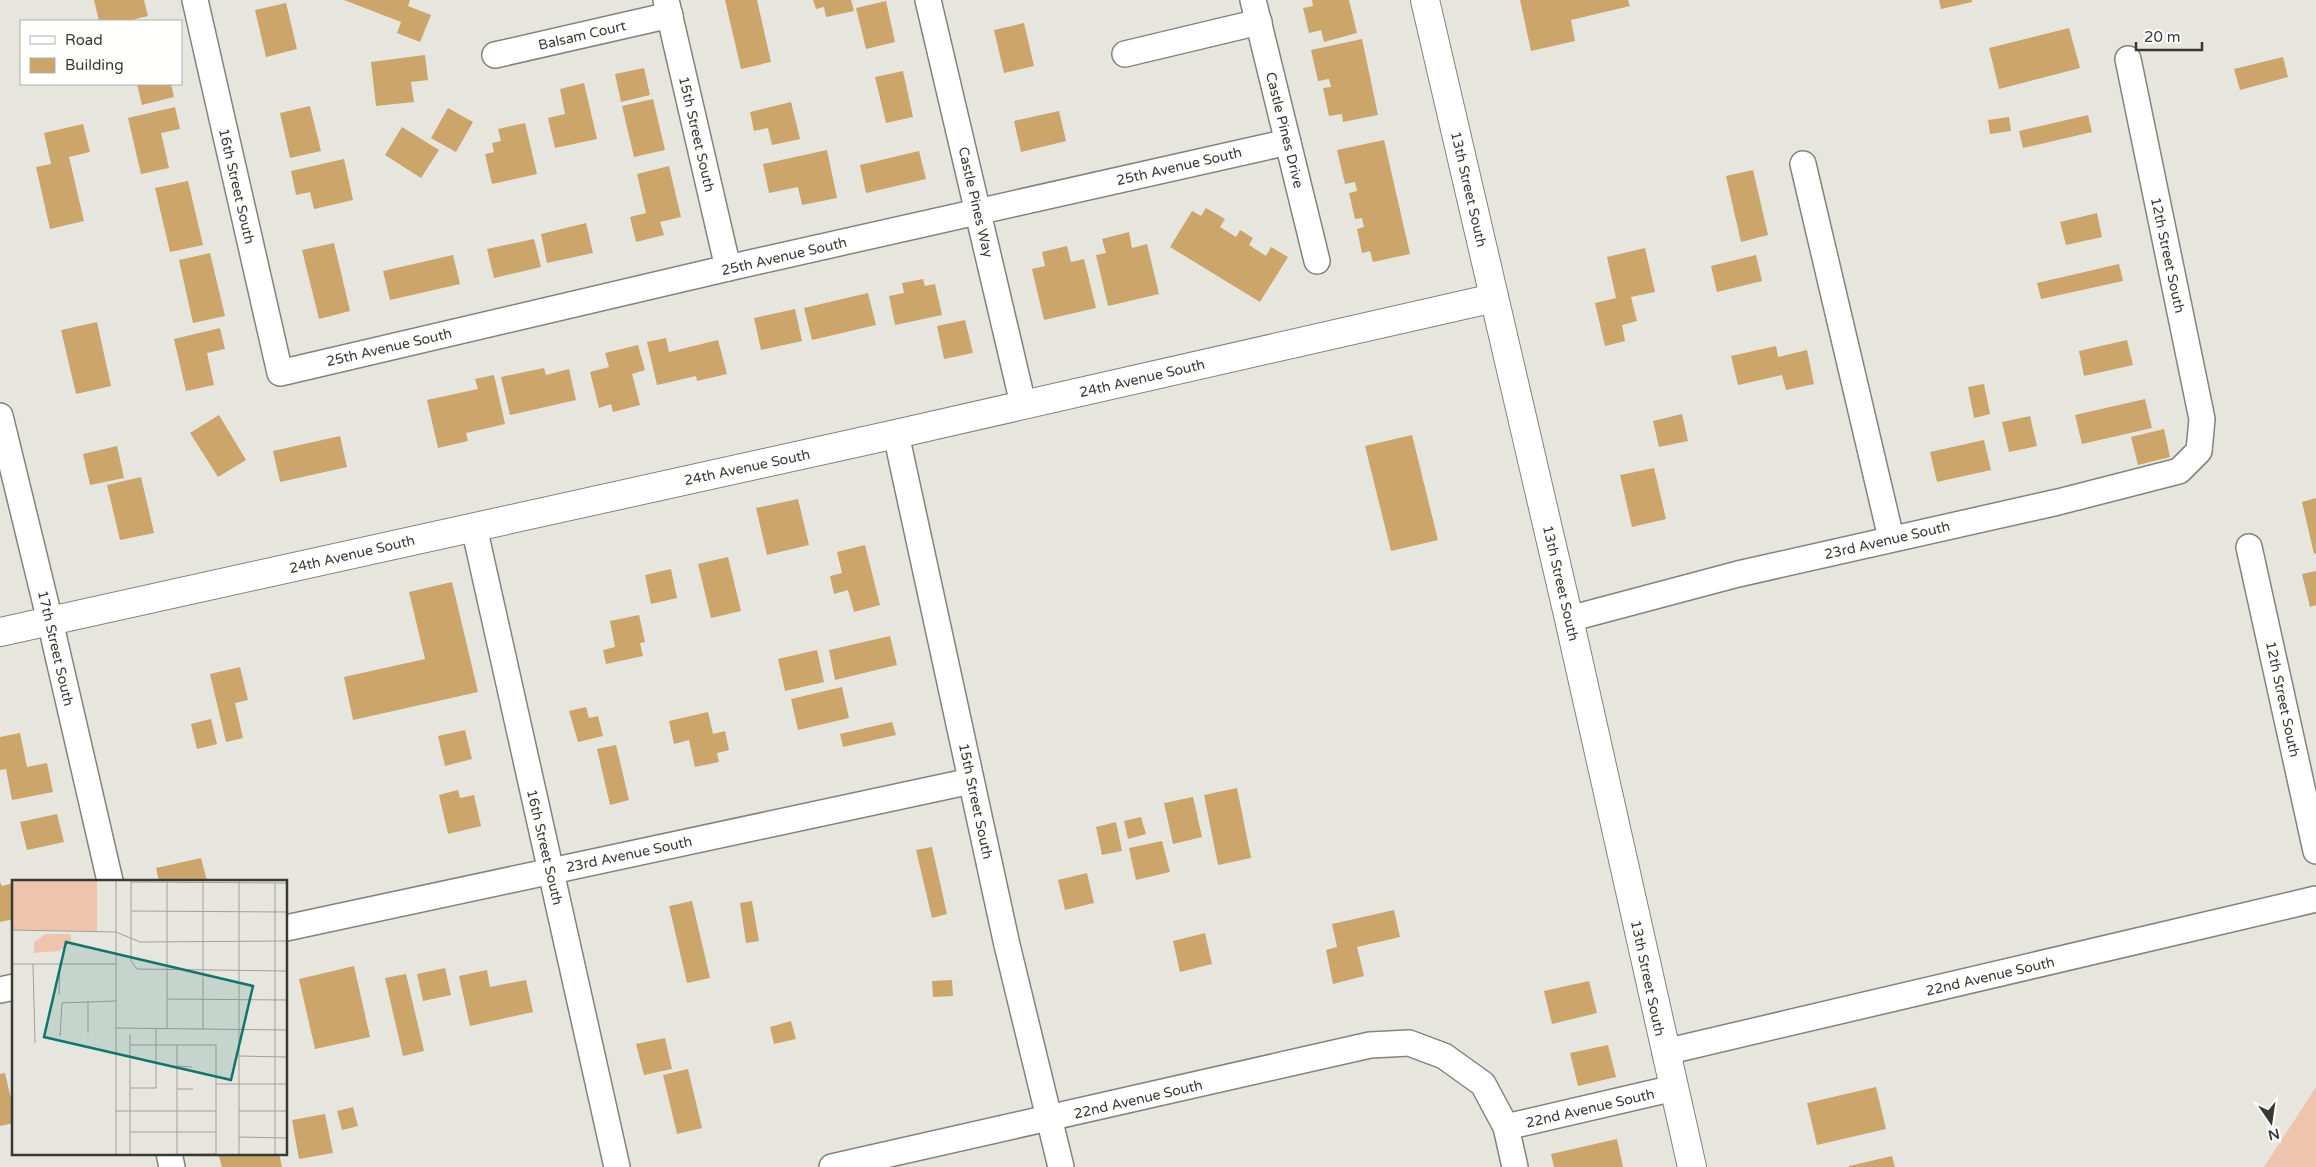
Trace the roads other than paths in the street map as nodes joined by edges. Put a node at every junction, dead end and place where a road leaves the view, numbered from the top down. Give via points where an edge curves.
1 (194, 0) edge
2 (928, 0) edge
3 (1425, 0) edge
4 (668, 8) edge
5 (1256, 11) edge
6 (1125, 54) dead end
7 (495, 55) dead end
8 (2128, 58) dead end
9 (1288, 142) junction
10 (1803, 164) dead end
11 (978, 212) junction
12 (1317, 261) dead end
13 (728, 268) junction
14 (1494, 298) junction
15 (280, 373) joint
16 (1023, 404) junction
17 (0, 416) edge
18 (896, 434) junction
19 (2198, 451) joint
20 (474, 527) junction
21 (1891, 538) junction
22 (2249, 547) dead end
23 (1570, 620) junction
24 (50, 621) junction
25 (0, 632) edge
26 (971, 781) junction
27 (2316, 851) edge
28 (550, 871) junction
29 (110, 880) edge
30 (2316, 899) edge
31 (288, 928) edge
32 (1664, 1052) junction
33 (1674, 1088) junction
34 (1049, 1119) junction
35 (1506, 1127) junction
36 (169, 1154) edge
37 (172, 1167) edge
38 (617, 1167) edge
39 (832, 1167) edge
40 (1061, 1167) edge
41 (1515, 1167) edge
42 (1692, 1167) edge

1 - 15 street, 16th Street South
2 - 11 street, Castle Pines Way
3 - 14 street, 13th Street South
4 - 7 street, Balsam Court
4 - 13 street, 15th Street South
5 - 6 street
5 - 9 street, Castle Pines Drive
8 - 19 street, 12th Street South via 2202,420
9 - 11 street, 25th Avenue South
9 - 12 street, Castle Pines Drive
10 - 21 street
11 - 13 street, 25th Avenue South
11 - 16 street, Castle Pines Way
13 - 15 street, 25th Avenue South
14 - 16 street, 24th Avenue South
14 - 23 street, 13th Street South
16 - 18 street, 24th Avenue South
17 - 24 street, 17th Street South
18 - 20 street, 24th Avenue South
18 - 26 street, 15th Street South
19 - 21 street, 23rd Avenue South via 2179,471 2058,502
20 - 24 street, 24th Avenue South
20 - 28 street, 16th Street South
21 - 23 street, 23rd Avenue South via 1738,574
22 - 27 street, 12th Street South
23 - 32 street, 13th Street South
24 - 25 street, 24th Avenue South
24 - 29 street, 17th Street South
26 - 28 street, 23rd Avenue South
26 - 34 street, 15th Street South
28 - 31 street, 23rd Avenue South
28 - 38 street, 16th Street South
30 - 32 street, 22nd Avenue South
32 - 33 street, 13th Street South
33 - 35 street, 22nd Avenue South
33 - 42 street, 13th Street South
34 - 35 street, 22nd Avenue South via 1370,1045 1409,1043 1444,1056 1482,1084
34 - 39 street, 22nd Avenue South
34 - 40 street, 15th Street South
35 - 41 street, 22nd Avenue South
36 - 37 street

